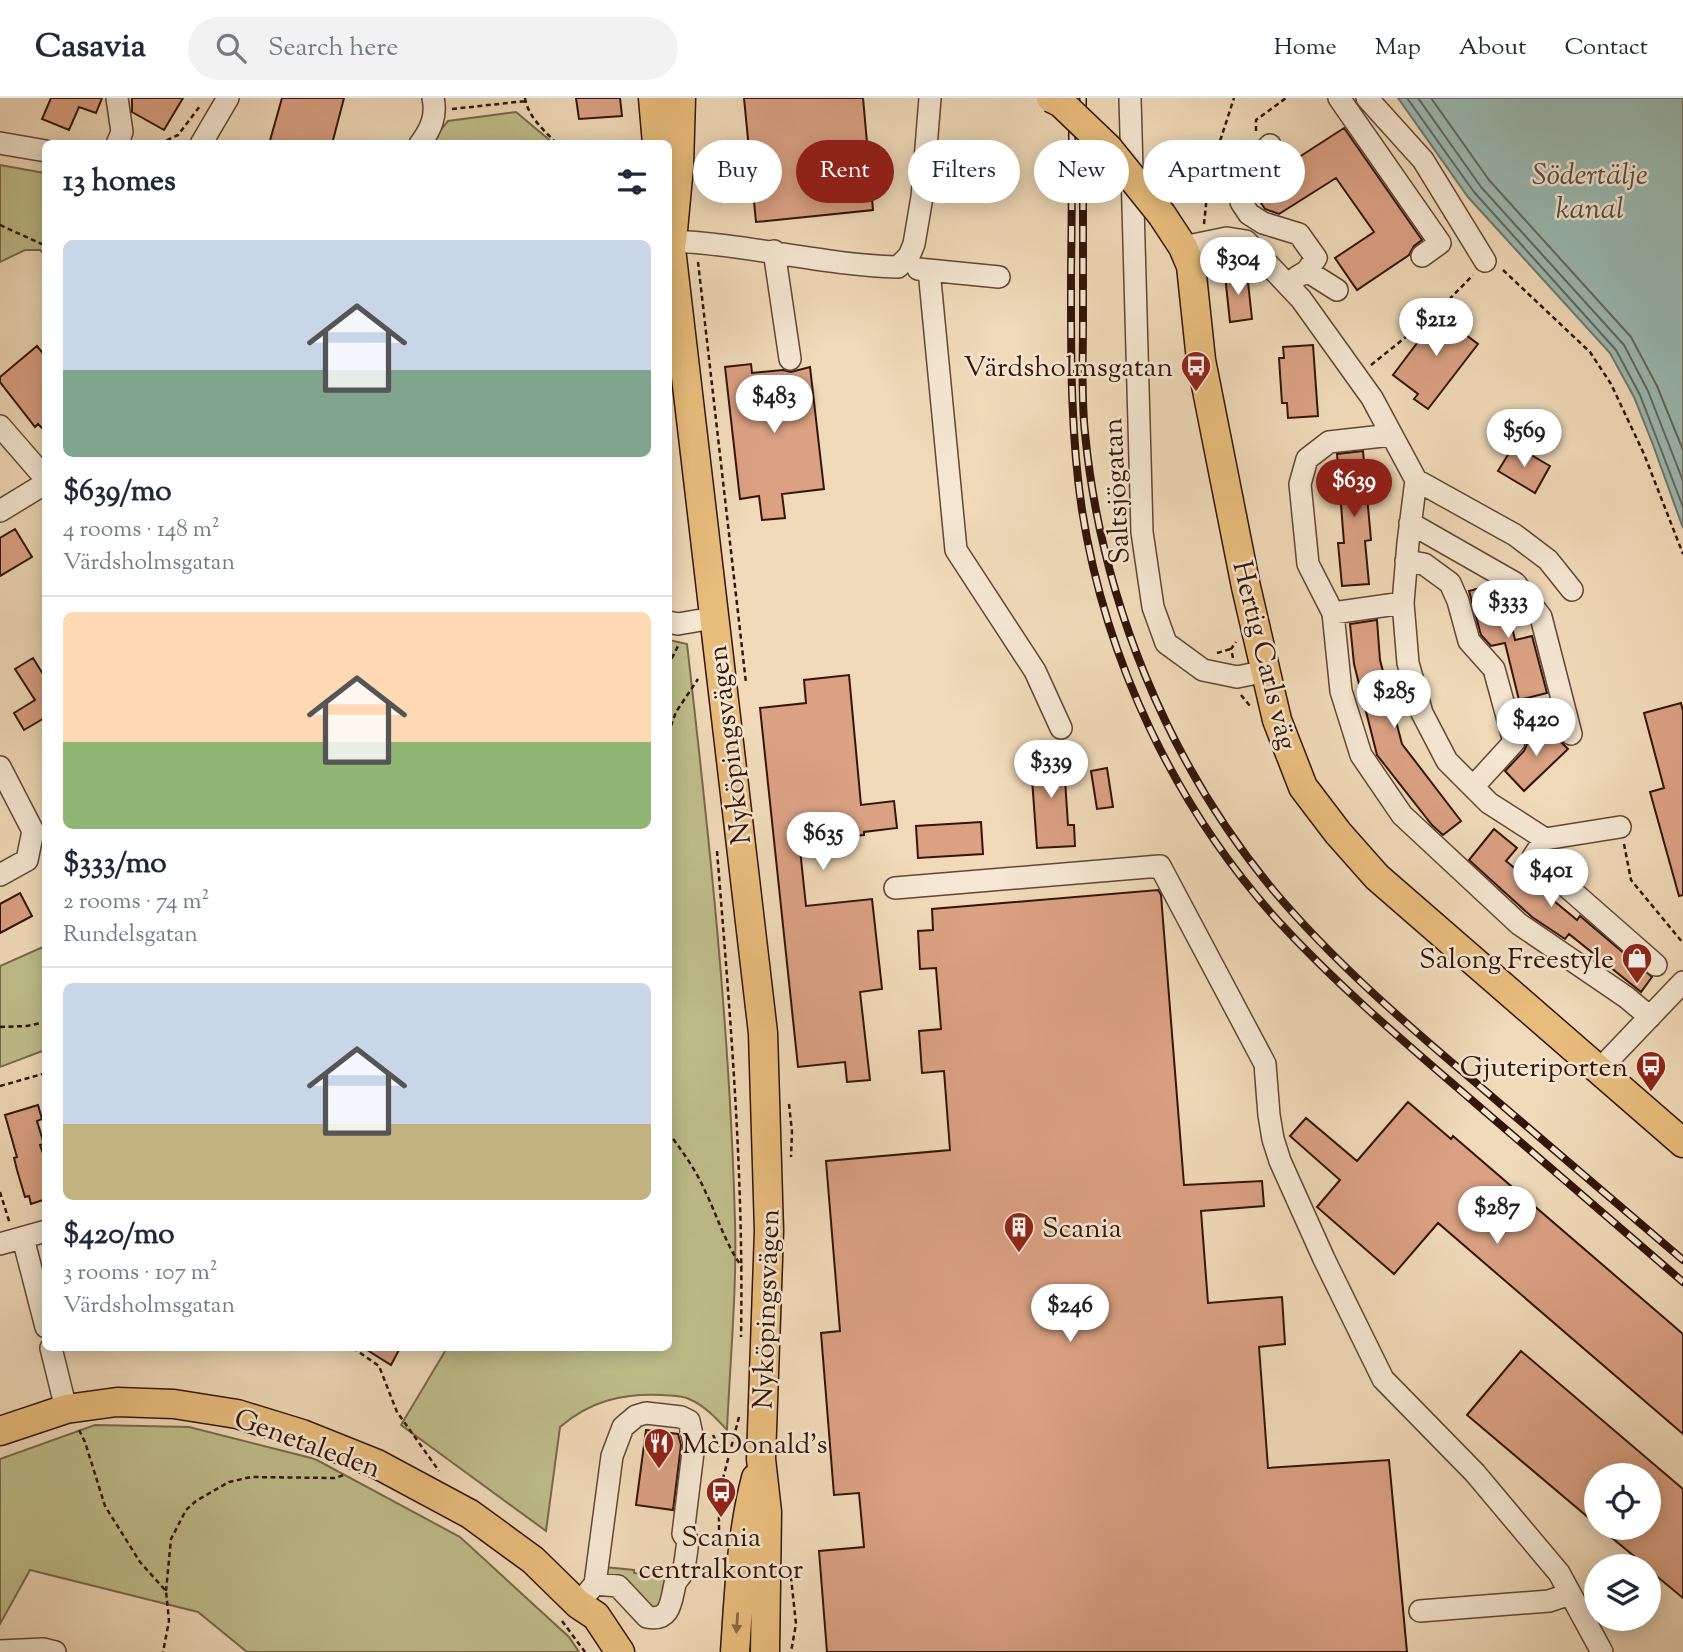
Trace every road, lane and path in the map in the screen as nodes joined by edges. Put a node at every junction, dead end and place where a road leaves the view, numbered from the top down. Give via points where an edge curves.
1 (117, 98) edge
2 (206, 98) edge
3 (228, 98) edge
4 (653, 98) edge
5 (681, 98) edge
6 (930, 98) edge
7 (1051, 98) edge
8 (1130, 98) edge
9 (1234, 98) edge
10 (1286, 98) edge
11 (1339, 98) edge
12 (1367, 98) edge
13 (526, 99) edge
14 (435, 104) edge
15 (119, 140) edge
16 (167, 140) edge
17 (203, 140) edge
18 (422, 140) edge
19 (553, 140) edge
20 (657, 140) edge
21 (1220, 140) edge
22 (1261, 140) edge
23 (0, 143) edge
24 (42, 150) edge
25 (673, 186) edge
26 (1176, 203) edge
27 (1205, 203) edge
28 (1242, 203) edge
29 (1162, 215) junction
30 (0, 225) edge
31 (672, 232) edge
32 (42, 244) edge
33 (1195, 244) junction
34 (774, 251) junction
35 (1422, 256) dead end
36 (1485, 261) junction
37 (898, 267) junction
38 (929, 270) junction
39 (1307, 271) junction
40 (672, 274) edge
41 (999, 277) dead end
42 (1287, 284) junction
43 (1337, 290) dead end
44 (675, 336) edge
45 (790, 359) dead end
46 (1357, 376) junction
47 (1, 429) edge
48 (1392, 435) junction
49 (42, 476) edge
50 (1416, 481) junction
51 (42, 484) edge
52 (0, 511) edge
53 (1410, 523) junction
54 (1683, 554) edge
55 (1406, 561) junction
56 (1572, 590) dead end
57 (1403, 603) junction
58 (1333, 613) junction
59 (713, 618) junction
60 (672, 623) edge
61 (1267, 671) junction
62 (699, 692) dead end
63 (672, 723) edge
64 (1061, 728) dead end
65 (1571, 734) dead end
66 (0, 768) edge
67 (1473, 787) junction
68 (1620, 827) joint
69 (1545, 839) junction
70 (717, 851) dead end
71 (0, 875) edge
72 (895, 888) dead end
73 (1683, 943) edge
74 (1656, 965) dead end
75 (1683, 982) edge
76 (1650, 1017) junction
77 (42, 1024) edge
78 (0, 1027) edge
79 (1599, 1070) junction
80 (42, 1074) edge
81 (0, 1086) edge
82 (672, 1137) edge
83 (1683, 1143) edge
84 (0, 1192) edge
85 (42, 1232) edge
86 (13, 1241) edge
87 (743, 1268) junction
88 (42, 1317) edge
89 (741, 1348) dead end
90 (52, 1351) edge
91 (357, 1351) edge
92 (66, 1409) junction
93 (740, 1415) dead end
94 (0, 1431) edge
95 (711, 1431) dead end
96 (730, 1451) junction
97 (761, 1459) junction
98 (349, 1470) dead end
99 (443, 1476) dead end
100 (719, 1555) dead end
101 (166, 1591) junction
102 (1570, 1594) junction
103 (576, 1600) junction
104 (1420, 1611) dead end
105 (13, 1651) edge
106 (55, 1652) edge
107 (163, 1652) edge
108 (586, 1652) edge
109 (599, 1652) edge
110 (620, 1652) edge
111 (735, 1652) edge
112 (765, 1652) edge
113 (1602, 1652) edge

1 - 15 street via 122,132
2 - 16 path via 178,135
3 - 17 street
4 - 20 main road
5 - 25 main road, Nyköpingsvägen
6 - 37 street via 914,244
7 - 29 main road, Hertig Carls väg, bridge via 1108,148
8 - 61 street, Saltsjögatan via 1142,531 1153,607 1166,643 1203,670 1237,677
9 - 21 path
10 - 22 path via 1256,120
11 - 35 street via 1440,243
12 - 36 street via 1423,160
13 - 14 path
13 - 19 path via 526,107
14 - 18 street via 432,124
23 - 24 street
26 - 29 path
27 - 33 path
28 - 39 street via 1248,214 1263,223 1299,234 1316,258
29 - 33 main road, Hertig Carls väg
30 - 32 path
31 - 34 street
33 - 42 street via 1227,238 1246,241
33 - 61 main road, Hertig Carls väg via 1191,266 1201,360
34 - 37 street
34 - 45 street
36 - 46 path via 1437,312
36 - 54 path via 1503,270 1590,352 1611,384 1644,454
37 - 38 street
38 - 41 street
38 - 64 street via 956,550 1035,671
39 - 42 street
39 - 43 street
40 - 44 main road, Nyköpingsvägen
42 - 46 street
44 - 59 main road, Nyköpingsvägen
46 - 48 street
47 - 49 street
48 - 50 street
48 - 58 street via 1329,442 1307,459 1300,484 1308,564
50 - 53 street
50 - 56 street via 1515,535 1548,559
51 - 52 street
53 - 55 street
53 - 65 street via 1514,583 1541,617
55 - 57 street
55 - 67 street via 1424,564 1450,583 1469,641 1494,669 1514,742
57 - 58 street
57 - 67 street via 1408,663 1422,713 1447,761
58 - 76 street via 1341,691 1361,755 1402,816 1519,924
59 - 60 street
59 - 97 main road, Nyköpingsvägen via 763,1033 769,1231
61 - 79 main road, Hertig Carls väg via 1277,720 1303,787 1338,833 1377,877
62 - 63 path via 698,679
66 - 71 street via 33,831 27,860
67 - 69 street via 1489,803
68 - 69 street
68 - 73 path via 1631,880
69 - 74 street via 1533,857
70 - 87 path via 739,1133
72 - 102 street via 1160,866 1265,1065 1269,1115 1280,1161 1383,1379 1475,1473 1559,1573
75 - 76 street
76 - 79 street
77 - 78 path
79 - 83 main road, Hertig Carls väg
80 - 81 path
82 - 87 path via 690,1161 727,1246
84 - 86 path
85 - 86 street
86 - 88 street
87 - 89 path
90 - 92 street
91 - 99 path via 379,1366 397,1412
92 - 94 main road, Genetaleden
92 - 101 path via 85,1442 105,1506 140,1562
92 - 103 main road, Genetaleden via 117,1402 174,1404 237,1414 302,1434 377,1464 470,1514 533,1560
93 - 96 path
95 - 96 path via 718,1446
96 - 100 path via 719,1494
97 -> 111 main road, Nyköpingsvägen via 747,1520
97 - 112 main road, Nyköpingsvägen via 767,1511
98 - 101 path via 335,1478 229,1482 203,1497 186,1510 171,1539
101 - 107 path via 169,1621
102 - 104 street via 1549,1601
102 - 113 street
103 - 103 street via 618,1586 642,1614 652,1618 666,1614 672,1605 688,1541 683,1534 694,1444 689,1420 646,1413 624,1427 611,1456
103 - 108 path
103 - 109 main road, Genetaleden via 582,1624
103 - 110 main road, Genetaleden via 596,1616
105 - 106 street

